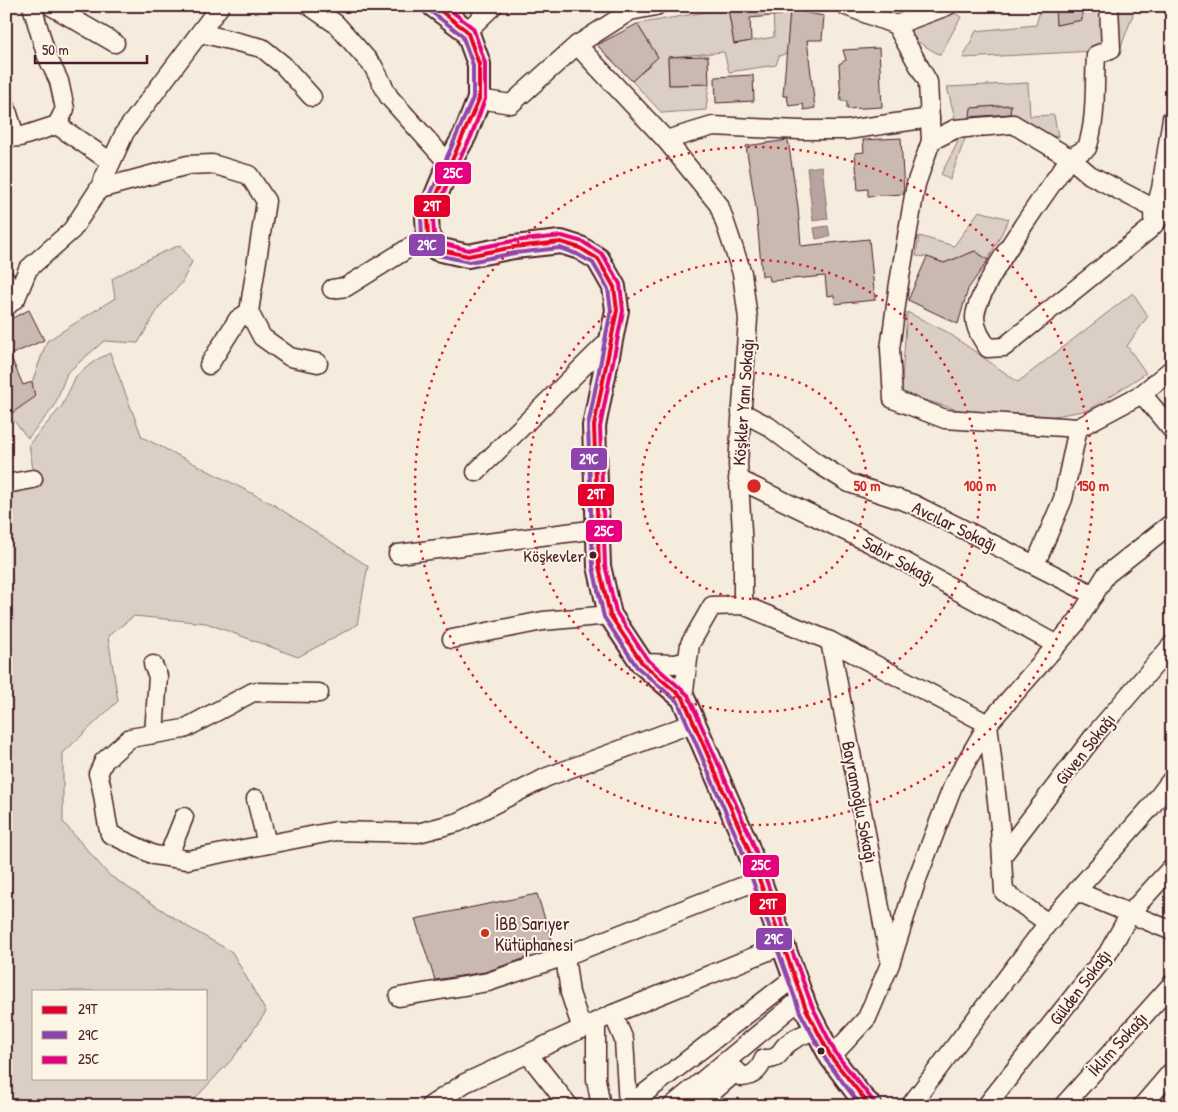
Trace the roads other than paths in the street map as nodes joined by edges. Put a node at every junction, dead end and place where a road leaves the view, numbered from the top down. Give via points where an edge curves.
1 (32, 6) edge
2 (51, 6) edge
3 (220, 6) edge
4 (310, 6) edge
5 (434, 6) edge
6 (494, 6) edge
7 (656, 6) edge
8 (947, 6) edge
9 (1109, 6) edge
10 (849, 7) edge
11 (896, 25) junction
12 (467, 32) junction
13 (201, 33) junction
14 (115, 43) dead end
15 (577, 44) junction
16 (6, 92) edge
17 (312, 97) dead end
18 (480, 99) junction
19 (930, 118) junction
20 (1172, 118) edge
21 (57, 125) junction
22 (13, 138) edge
23 (666, 140) junction
24 (932, 141) junction
25 (1070, 158) junction
26 (111, 162) junction
27 (449, 164) junction
28 (99, 189) junction
29 (1164, 206) edge
30 (428, 236) junction
31 (6, 280) edge
32 (332, 289) dead end
33 (11, 302) edge
34 (249, 312) junction
35 (612, 338) junction
36 (318, 363) dead end
37 (209, 365) dead end
38 (1172, 370) edge
39 (1142, 394) junction
40 (741, 412) junction
41 (1078, 428) junction
42 (1172, 430) edge
43 (476, 472) dead end
44 (33, 479) dead end
45 (738, 480) junction
46 (6, 484) edge
47 (1172, 522) edge
48 (598, 529) junction
49 (398, 554) dead end
50 (1035, 565) junction
51 (1094, 595) junction
52 (743, 605) junction
53 (610, 615) junction
54 (452, 639) dead end
55 (830, 641) junction
56 (1058, 644) junction
57 (1172, 645) edge
58 (688, 661) junction
59 (642, 663) junction
60 (153, 665) dead end
61 (319, 693) dead end
62 (683, 698) junction
63 (693, 723) junction
64 (988, 724) junction
65 (154, 734) junction
66 (1172, 779) edge
67 (256, 799) dead end
68 (184, 817) dead end
69 (267, 844) junction
70 (1002, 856) junction
71 (168, 857) junction
72 (1172, 867) edge
73 (759, 880) junction
74 (1078, 892) junction
75 (1131, 912) junction
76 (1048, 923) junction
77 (1172, 931) edge
78 (783, 945) junction
79 (565, 956) junction
80 (890, 964) junction
81 (1172, 984) edge
82 (798, 987) junction
83 (399, 997) dead end
84 (613, 1014) junction
85 (589, 1025) junction
86 (817, 1029) junction
87 (528, 1054) junction
88 (832, 1057) junction
89 (1172, 1071) edge
90 (698, 1099) edge
91 (430, 1106) edge
92 (569, 1106) edge
93 (601, 1106) edge
94 (628, 1106) edge
95 (672, 1106) edge
96 (870, 1106) edge
97 (910, 1106) edge
98 (986, 1106) edge
99 (1063, 1106) edge
100 (1142, 1106) edge

1 - 21 street via 46,54 59,81 65,108
2 - 14 street
3 - 13 street
4 - 27 street via 336,24 373,66 390,97
5 - 12 street
6 - 12 street
7 - 15 street via 630,11
8 - 11 street
9 - 25 street via 1111,49 1096,55 1093,129 1087,148
10 - 11 street
11 - 19 street via 928,82
12 - 18 street via 479,64
13 - 17 street via 262,48 283,65
13 - 26 street via 125,132
15 - 18 street via 511,104
15 - 23 street, Köşkler Yanı Sokağı
16 - 22 lane
18 - 27 street
19 - 23 street via 847,130 713,126
19 - 24 street
20 - 29 street via 1161,190
21 - 22 street
21 - 26 street
23 - 40 street, Köşkler Yanı Sokağı via 719,205 742,273 748,319
24 - 25 street via 956,129 1013,124
24 - 41 street via 916,184 899,283 890,349 893,399 945,419
25 - 29 street via 1090,175
25 - 29 street via 992,275 980,299 975,317 978,333 988,348 1004,347 1150,228
26 - 28 street
27 - 30 street via 427,217
28 - 33 street via 72,230 28,269
28 - 34 street via 188,164 212,164 249,175 266,201
30 - 32 street via 346,287
30 - 35 street via 437,249 468,256 560,242 580,248 598,259 614,287 617,310
31 - 33 street
34 - 36 street via 262,337 290,357
34 - 37 street via 238,318
35 - 43 street
35 - 48 street via 594,426
38 - 39 street
39 - 41 street
39 - 42 street
40 - 45 street, Köşkler Yanı Sokağı
40 - 50 street, Avcılar Sokağı via 768,426 849,483 913,504
41 - 50 street via 1062,499
44 - 46 street
45 - 52 street, Köşkler Yanı Sokağı
45 - 56 street, Sabır Sokağı via 870,543
47 - 51 street via 1106,575
48 - 49 street
48 - 53 street via 599,566
50 - 51 street, Avcılar Sokağı
51 - 56 street
52 - 55 street
52 - 58 street via 712,606 690,644
53 - 54 street via 543,621
53 - 59 street
55 - 64 street
55 - 80 street, Bayramoğlu Sokağı
56 - 64 street
57 - 70 street, Güven Sokağı via 1097,732
58 - 59 street
58 - 62 street
59 - 62 street
60 - 65 street via 158,676
61 - 65 street via 253,692 184,729
62 - 63 street
63 - 69 street via 547,777 459,822 418,833 336,831
63 - 73 street
64 - 70 street
64 - 80 street via 954,783
65 - 71 street via 130,738 104,761 98,774 104,790 105,816 110,834
66 - 74 street
67 - 69 street
68 - 71 street
69 - 71 street via 187,860
70 - 76 street via 1004,892
72 - 75 street, Gülden Sokağı
73 - 78 street
73 - 79 street
74 - 75 street
74 - 76 street
75 - 77 street
75 - 98 street, Gülden Sokağı via 1108,953
76 - 97 street
78 - 82 street
78 - 84 street
79 - 83 street via 488,982
79 - 85 street via 570,993
80 - 88 street via 867,1018
81 - 99 street, İklim Sokağı
82 - 86 street
82 - 90 street
82 - 94 street
84 - 85 street
84 - 94 street via 624,1040
85 - 87 street
85 - 93 street
86 - 88 street
86 - 90 street via 788,1042 773,1060 759,1054 758,1070 742,1077 737,1071
87 - 91 street via 465,1083
87 - 92 street
88 - 96 street
89 - 100 street
90 - 95 street

